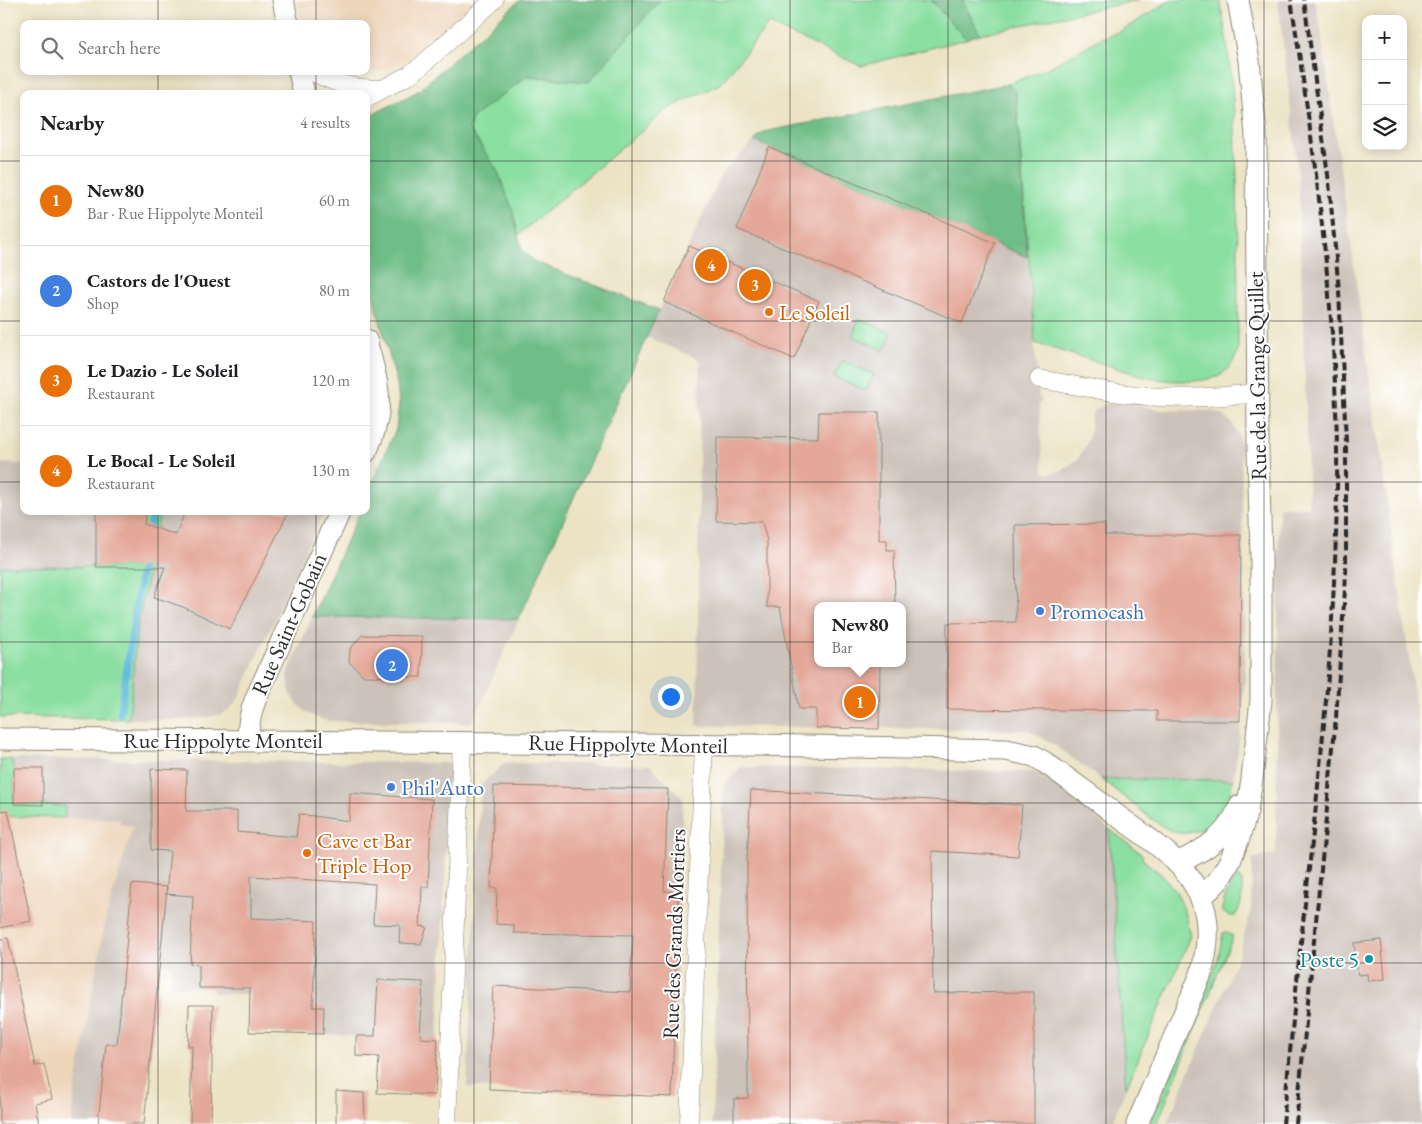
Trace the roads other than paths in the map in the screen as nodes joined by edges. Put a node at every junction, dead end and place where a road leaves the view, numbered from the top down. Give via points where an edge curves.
1 (283, 0) edge
2 (494, 0) edge
3 (1238, 0) edge
4 (287, 20) edge
5 (301, 75) edge
6 (321, 75) edge
7 (382, 89) junction
8 (303, 90) edge
9 (370, 92) edge
10 (370, 96) edge
11 (370, 355) edge
12 (1039, 379) dead end
13 (1258, 393) junction
14 (370, 444) edge
15 (338, 515) edge
16 (0, 739) edge
17 (248, 740) junction
18 (462, 742) junction
19 (704, 745) junction
20 (1256, 753) junction
21 (1177, 863) junction
22 (1201, 898) junction
23 (447, 1124) edge
24 (689, 1124) edge
25 (1137, 1124) edge

1 - 4 street
2 - 7 street via 421,66
3 - 13 street, Rue de la Grange Quillet via 1249,61 1256,135
5 - 8 street
6 - 7 street via 344,86
7 - 9 street
7 - 10 street
11 - 14 street via 379,390 379,413
12 - 13 street via 1162,397 1204,398
13 - 20 street, Rue de la Grange Quillet via 1261,700
15 - 17 street, Rue Saint-Gobain via 253,704
16 - 17 street, Rue Hippolyte Monteil
17 - 18 street, Rue Hippolyte Monteil
18 - 19 street, Rue Hippolyte Monteil
18 - 23 street
19 - 21 street, Rue Hippolyte Monteil via 1021,752 1044,762 1150,839
19 - 24 street, Rue des Grands Mortiers
20 - 21 street, Rue de la Grange Quillet via 1241,806 1229,827 1211,844
20 - 22 street, Rue de la Grange Quillet via 1247,811 1239,838 1218,881
21 - 22 street, Rue Hippolyte Monteil
22 - 25 street via 1207,925 1206,957

